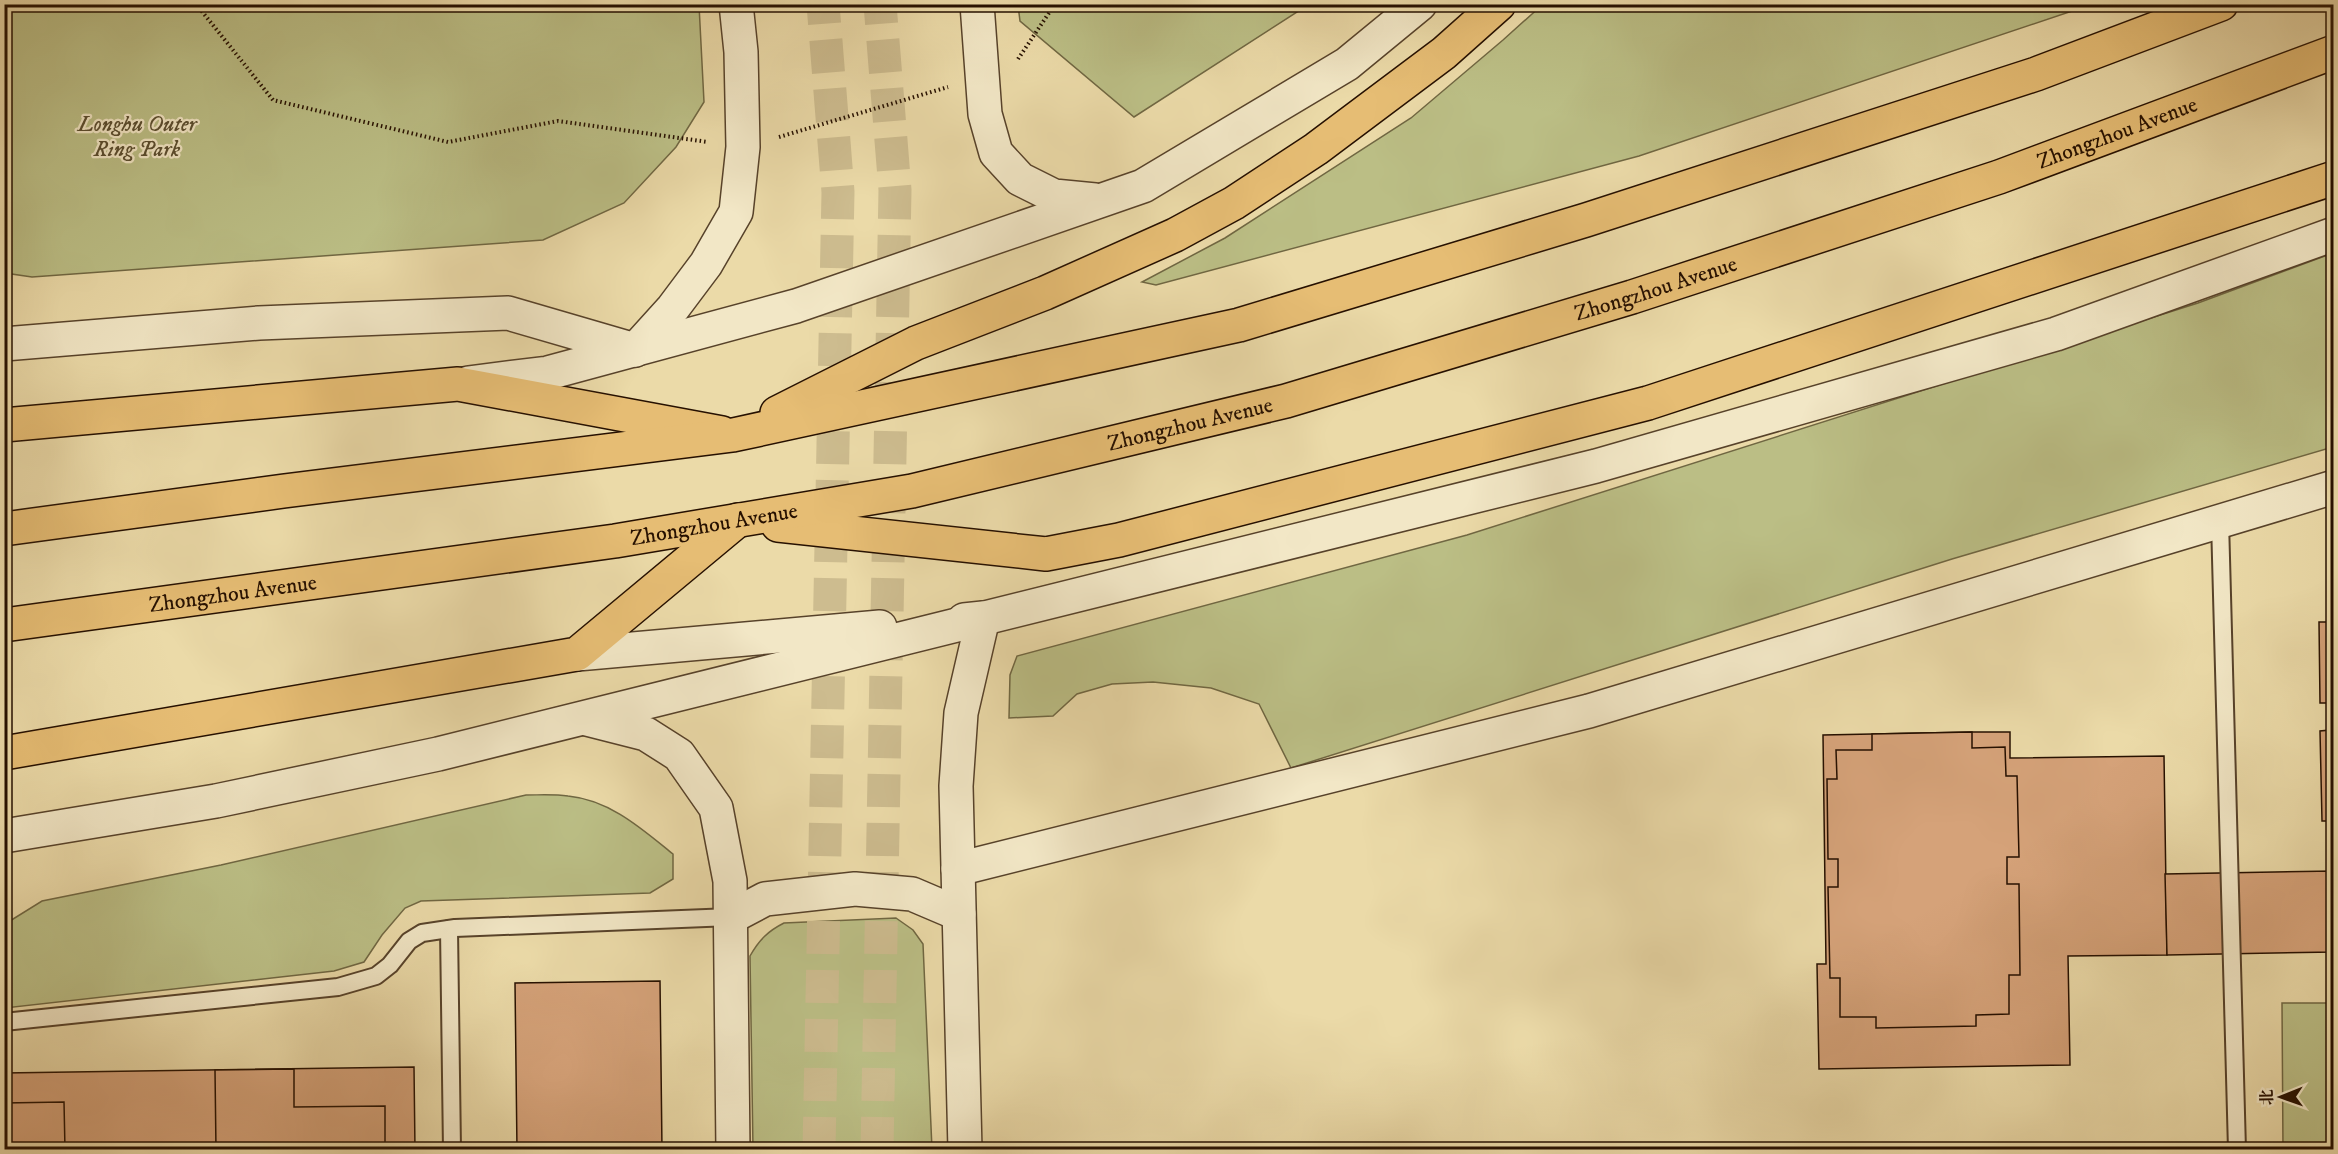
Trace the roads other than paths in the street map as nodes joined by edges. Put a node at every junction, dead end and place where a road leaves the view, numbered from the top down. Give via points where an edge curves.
1 (736, 4) edge
2 (978, 4) edge
3 (1420, 4) edge
4 (1499, 4) edge
5 (2221, 4) edge
6 (2334, 52) edge
7 (2325, 181) edge
8 (1100, 201) junction
9 (2334, 234) edge
10 (4, 344) edge
11 (635, 350) junction
12 (458, 384) junction
13 (4, 424) edge
14 (733, 435) junction
15 (2334, 487) edge
16 (738, 520) junction
17 (2220, 521) junction
18 (4, 529) edge
19 (983, 618) junction
20 (4, 625) edge
21 (577, 654) junction
22 (583, 718) junction
23 (4, 753) edge
24 (4, 836) edge
25 (958, 869) junction
26 (959, 914) junction
27 (731, 918) junction
28 (448, 929) junction
29 (4, 1022) edge
30 (452, 1149) edge
31 (733, 1149) edge
32 (965, 1149) edge
33 (2237, 1149) edge

1 - 11 street via 743,147 736,212 706,264
2 - 8 street via 985,114 996,153 1020,179 1054,196
3 - 8 street via 1347,64 1143,186
4 - 14 main road via 1444,52 1325,142 1234,203 1175,235 1056,289 916,343
5 - 14 main road via 2036,74 1586,220 1239,325
6 - 16 main road, Zhongzhou Avenue via 1999,177 1632,297 1286,401 912,491
7 - 16 main road via 1648,402 1119,540 1046,554
8 - 11 street via 796,306
9 - 19 street via 2056,334 1596,466
10 - 11 street via 259,324 508,313
11 - 12 street via 548,373
12 - 13 main road
12 - 14 main road
14 - 18 main road
15 - 17 street
16 - 20 main road, Zhongzhou Avenue
16 - 21 main road
17 - 25 street via 1589,711
17 - 33 lane
19 - 21 street
19 - 22 street
19 - 25 street via 961,713 956,786
21 - 23 main road
22 - 24 street via 438,754 216,801
22 - 27 street via 646,734 679,755 716,808 730,881
25 - 26 street
26 - 27 street via 912,894 855,890 765,900
26 - 32 street
27 - 28 lane
27 - 31 street
28 - 29 lane via 422,933 409,941 376,976 338,987
28 - 30 lane

